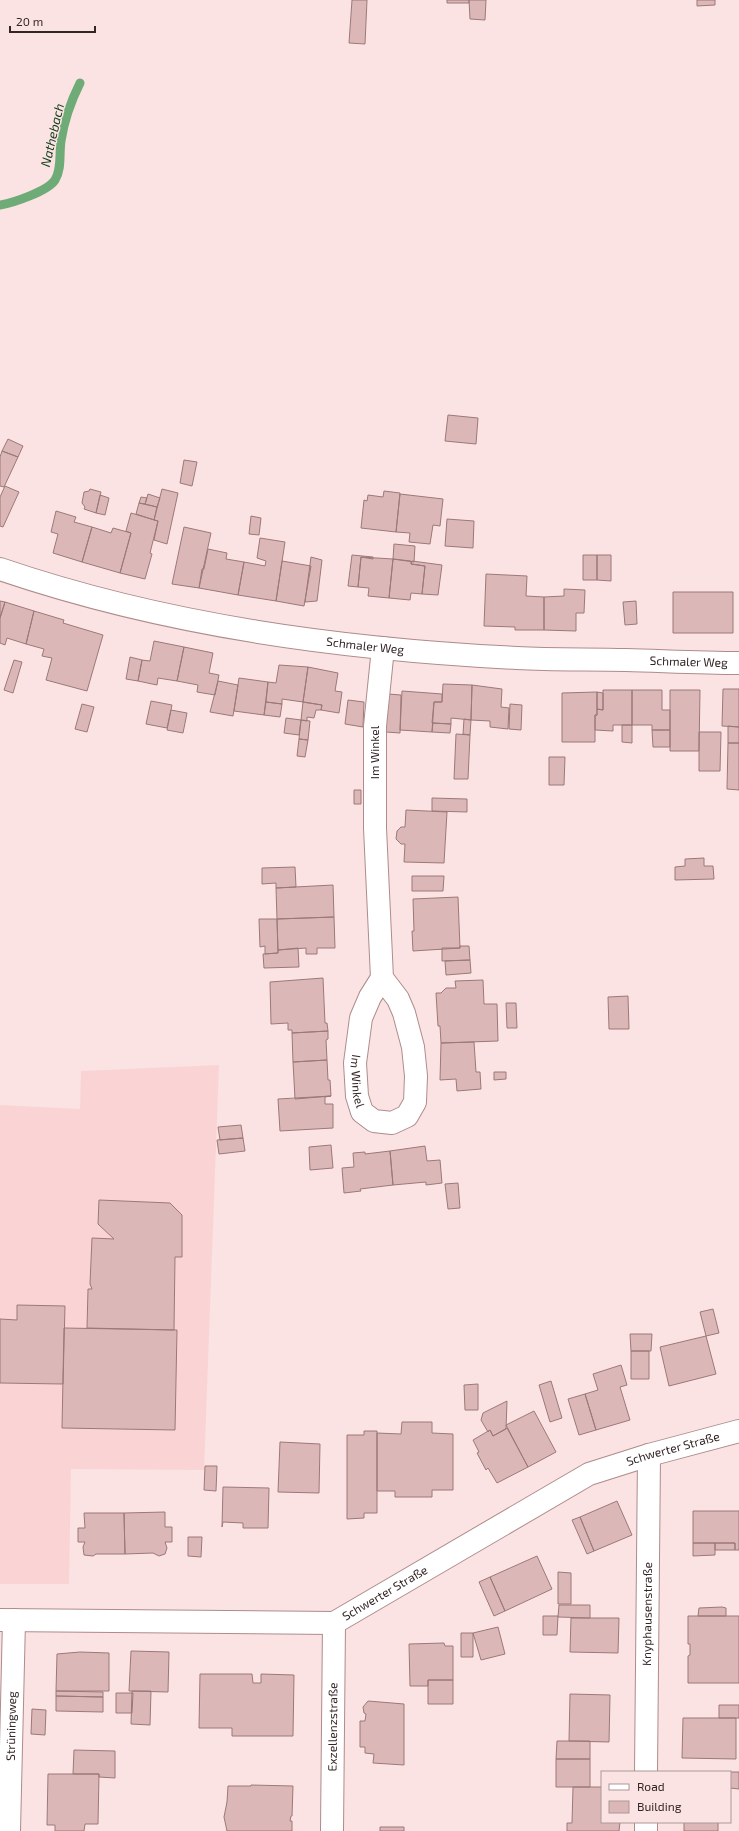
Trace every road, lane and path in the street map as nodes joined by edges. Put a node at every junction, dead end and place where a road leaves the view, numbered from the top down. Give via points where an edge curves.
1 (0, 569) edge
2 (383, 648) junction
3 (739, 663) edge
4 (382, 978) junction
5 (739, 1430) edge
6 (649, 1455) junction
7 (7, 1620) edge
8 (334, 1623) junction
9 (646, 1771) edge
10 (9, 1831) edge
11 (332, 1831) edge

1 - 2 street, Schmaler Weg via 93,598 227,628
2 - 3 street, Schmaler Weg via 518,658
2 - 4 street, Im Winkel via 375,726 375,828
4 - 4 street, Im Winkel via 361,1018 355,1063 357,1096 362,1112 374,1121 392,1123 407,1116 415,1102 416,1076 413,1047 404,1013 398,999
5 - 6 street, Schwerter Straße
6 - 8 street, Schwerter Straße via 589,1474
6 - 9 street, Knyphausenstraße
7 - 8 street, Schwerter Straße
7 - 10 street, Strüningweg
8 - 11 street, Exzellenzstraße

